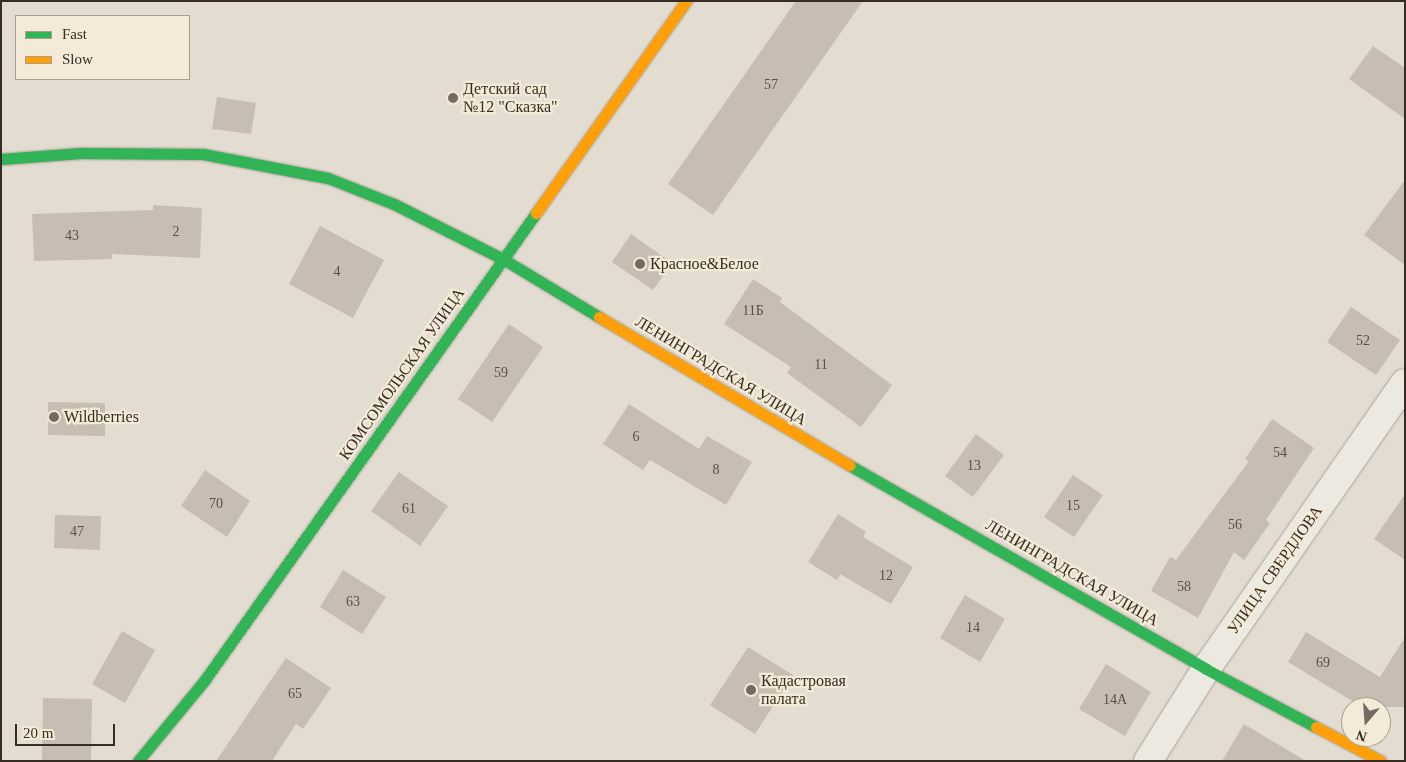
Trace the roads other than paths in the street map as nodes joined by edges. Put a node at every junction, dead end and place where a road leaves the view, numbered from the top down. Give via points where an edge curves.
1 (686, 1) edge
2 (1, 159) edge
3 (503, 259) junction
4 (1405, 383) edge
5 (1206, 669) junction
6 (138, 761) edge
7 (1148, 761) edge
8 (1381, 761) edge

1 - 3 street, КОМСОМОЛЬСКАЯ УЛИЦА
2 - 3 street, ЛЕНИНГРАДСКАЯ УЛИЦА via 146,151 203,154 265,164 328,178 394,204
3 - 5 street, ЛЕНИНГРАДСКАЯ УЛИЦА via 691,374
3 - 6 street, КОМСОМОЛЬСКАЯ УЛИЦА via 204,681
4 - 5 street, УЛИЦА СВЕРДЛОВА
5 - 7 street, УЛИЦА СВЕРДЛОВА
5 - 8 street, ЛЕНИНГРАДСКАЯ УЛИЦА

